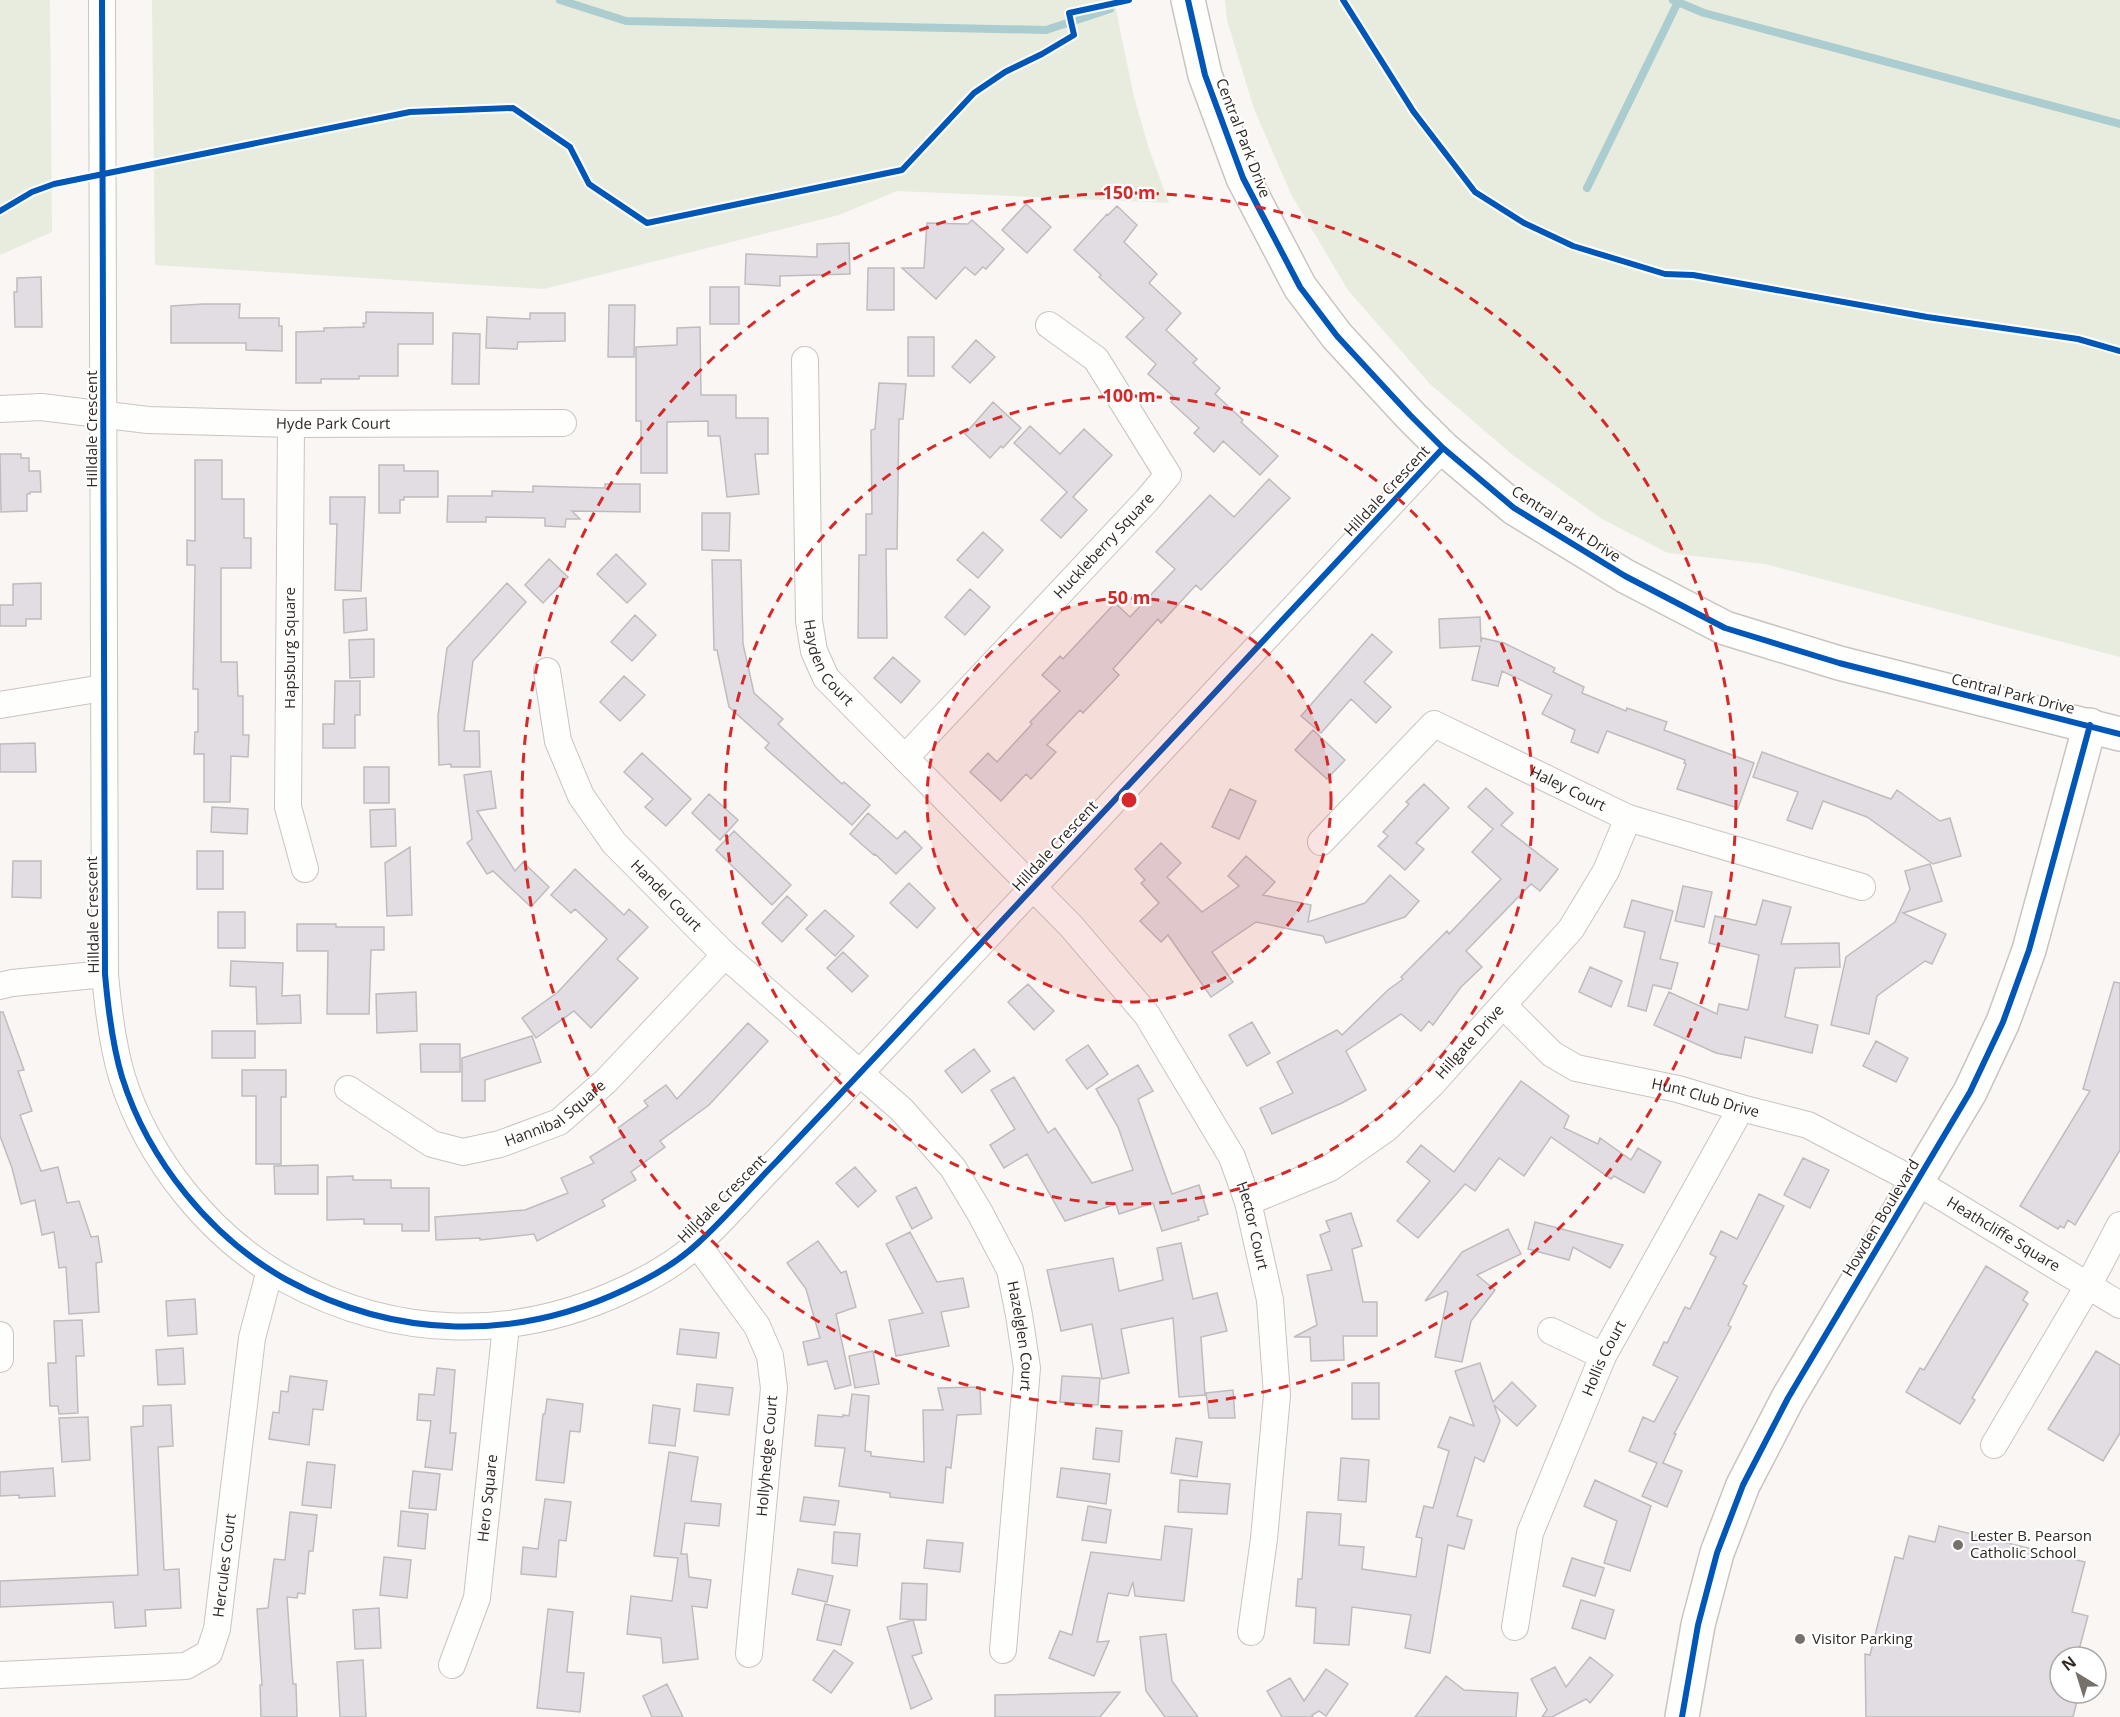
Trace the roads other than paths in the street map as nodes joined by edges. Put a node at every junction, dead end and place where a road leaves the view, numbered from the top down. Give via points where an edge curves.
1 (102, 0) edge
2 (1188, 0) edge
3 (1049, 325) dead end
4 (805, 360) dead end
5 (0, 409) edge
6 (104, 415) junction
7 (563, 423) dead end
8 (291, 424) junction
9 (1443, 448) junction
10 (547, 671) dead end
11 (103, 688) junction
12 (0, 705) edge
13 (2105, 730) edge
14 (905, 758) junction
15 (1628, 818) junction
16 (1321, 842) dead end
17 (305, 869) dead end
18 (1033, 887) junction
19 (1862, 887) dead end
20 (725, 955) junction
21 (105, 974) junction
22 (0, 986) edge
23 (1503, 1005) junction
24 (860, 1073) junction
25 (348, 1089) dead end
26 (1741, 1108) junction
27 (1917, 1182) junction
28 (1248, 1202) junction
29 (2120, 1225) edge
30 (697, 1244) junction
31 (270, 1270) junction
32 (2088, 1286) junction
33 (2120, 1305) edge
34 (506, 1326) junction
35 (1551, 1331) dead end
36 (0, 1335) edge
37 (1603, 1356) junction
38 (0, 1359) edge
39 (1994, 1445) dead end
40 (1515, 1628) dead end
41 (1251, 1632) dead end
42 (1003, 1650) dead end
43 (749, 1654) dead end
44 (452, 1665) dead end
45 (0, 1675) edge
46 (1682, 1717) edge

1 - 6 street, Hilldale Crescent
2 - 9 street, Central Park Drive via 1205,75 1243,178 1300,287 1337,336
3 - 14 street, Huckleberry Square via 1096,359 1168,475
4 - 14 street, Hayden Court via 809,621 814,651 826,678
5 - 6 street, Hyde Park Court via 41,407
6 - 8 street, Hyde Park Court
6 - 11 street, Hilldale Crescent
7 - 8 street, Hyde Park Court
8 - 17 street, Hapsburg Square via 288,807
9 - 13 street, Central Park Drive via 1514,508 1625,576 1725,628 1839,663
9 - 18 street, Hilldale Crescent
10 - 20 street, Handel Court via 558,741 581,796 614,843
11 - 12 street
11 - 21 street, Hilldale Crescent
13 - 27 street, Howden Boulevard via 2003,1022 1970,1092
14 - 18 street, Hayden Court
15 - 16 street, Haley Court via 1434,724
15 - 19 street, Haley Court
15 - 23 street, Hillgate Drive via 1606,871 1572,929
18 - 24 street, Hilldale Crescent
18 - 28 street, Hector Court via 1147,1015 1232,1157
20 - 24 street, Handel Court
20 - 25 street, Hannibal Square via 606,1081 560,1122 500,1144 463,1152 432,1144
21 - 22 street
21 - 31 street, Hilldale Crescent via 121,1075 161,1160 186,1195 225,1235
23 - 26 street, Hunt Club Drive via 1552,1054 1576,1068 1678,1089
23 - 28 street, Hillgate Drive via 1387,1128 1330,1168
24 - 30 street, Hilldale Crescent
24 - 42 street, Hazelglen Court via 902,1110 953,1168 1010,1270 1027,1368
26 - 27 street, Hunt Club Drive via 1808,1125
26 - 37 street, Hollis Court
27 - 32 street, Heathcliffe Square
27 - 46 street, Howden Boulevard via 1788,1398 1743,1485 1717,1553 1698,1625
28 - 41 street, Hector Court via 1270,1300 1277,1395
29 - 32 street
30 - 34 street, Hilldale Crescent via 659,1272 588,1306
30 - 43 street, Hollyhedge Court via 757,1326 770,1356 774,1388
31 - 34 street, Hilldale Crescent via 319,1297 378,1316 448,1327
31 - 45 street, Hercules Court via 252,1338 217,1629 209,1653 186,1666
32 - 33 street, Heathcliffe Square
32 - 39 street
34 - 44 street, Hero Square via 477,1598
35 - 37 street
36 - 38 street
37 - 40 street, Hollis Court via 1530,1533

